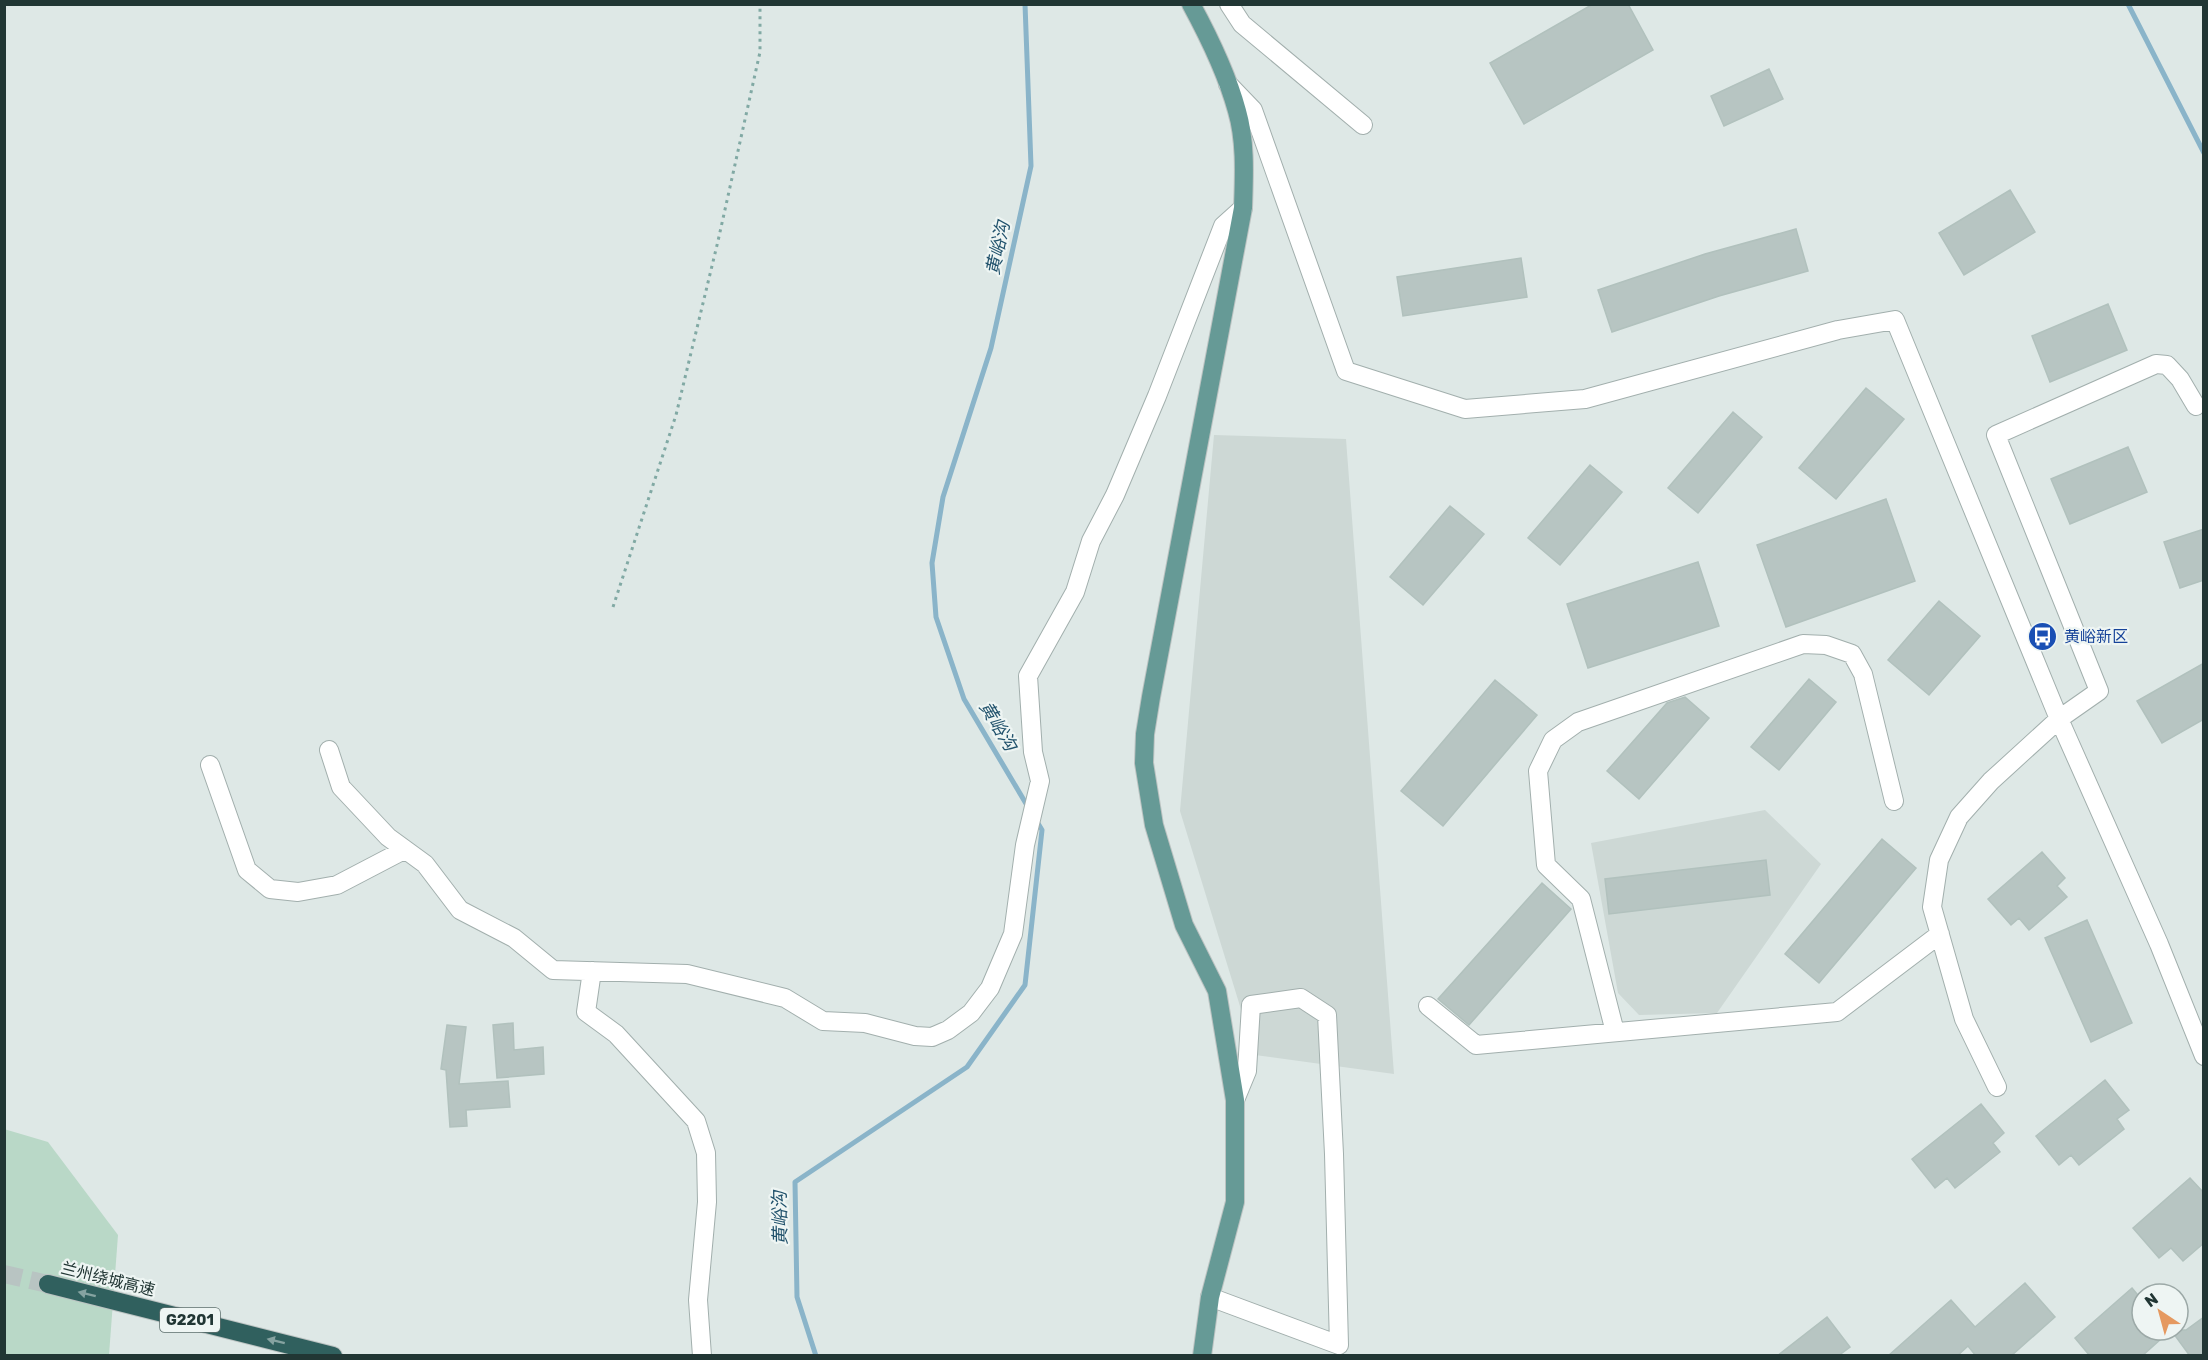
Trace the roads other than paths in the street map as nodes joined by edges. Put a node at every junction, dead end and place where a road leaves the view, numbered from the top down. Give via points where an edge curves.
1 (1191, 4) edge
2 (1229, 4) edge
3 (1228, 84) junction
4 (1363, 125) dead end
5 (1243, 208) junction
6 (2196, 406) dead end
7 (2059, 719) junction
8 (329, 750) dead end
9 (210, 765) dead end
10 (1893, 801) dead end
11 (404, 850) junction
12 (1940, 934) junction
13 (592, 971) junction
14 (1428, 1006) dead end
15 (1615, 1032) junction
16 (2204, 1056) edge
17 (1997, 1087) dead end
18 (1235, 1100) junction
19 (48, 1284) tunnel mouth
20 (1210, 1298) junction
21 (1340, 1350) edge
22 (333, 1356) edge
23 (702, 1356) edge
24 (1202, 1356) edge

1 - 3 main road
2 - 4 street via 1242,24
3 - 5 main road via 1238,113 1242,143
3 - 7 street via 1253,110 1346,371 1465,409 1585,399 1838,330 1895,320
5 - 13 street via 1223,226 1157,396 1091,541 1075,592 1028,676 1033,752 1040,781 1025,845 1013,934 990,988 971,1013 948,1030 932,1036 915,1036 865,1023 824,1021 785,998 687,974
5 - 18 main road via 1151,697 1144,763 1154,825 1184,925 1217,991
6 - 7 street via 2167,365 2156,364 1996,435 2100,691
7 - 12 street via 1991,781 1959,817 1939,860 1932,907
7 - 16 street
8 - 11 street via 341,787
9 - 11 street via 247,870 270,889 298,892 337,885
10 - 15 street via 1863,674 1852,654 1826,645 1803,644 1578,722 1553,740 1538,771 1546,865 1581,899
11 - 13 street via 425,864 460,910 514,938 553,970
12 - 15 street via 1837,1012
12 - 17 street via 1964,1019
13 - 23 street via 586,1012 616,1034 696,1121 706,1153 707,1202 698,1300
14 - 15 street via 1476,1045
18 - 20 main road via 1235,1203
18 - 21 street via 1247,1071 1251,1005 1301,998 1327,1015
22 -> 19 highway, 兰州绕城高速 / G2201
20 - 21 street
20 - 24 main road

